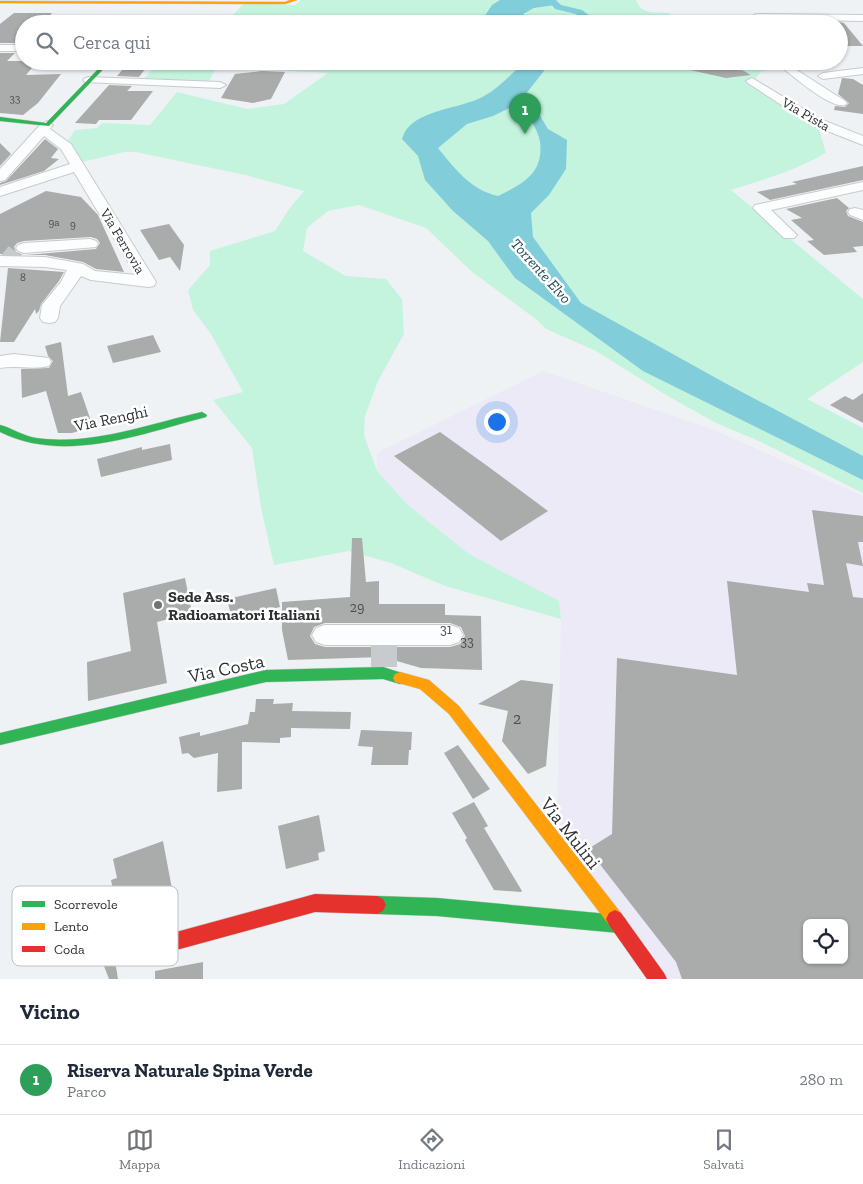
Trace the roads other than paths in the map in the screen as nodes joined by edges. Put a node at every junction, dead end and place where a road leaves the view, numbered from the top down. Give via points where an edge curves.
1 (296, 0) edge
2 (167, 1) edge
3 (0, 2) edge
4 (154, 15) edge
5 (863, 18) edge
6 (848, 19) edge
7 (0, 48) edge
8 (15, 48) edge
9 (100, 70) edge
10 (792, 70) edge
11 (863, 71) edge
12 (823, 76) dead end
13 (89, 80) junction
14 (752, 81) dead end
15 (220, 85) dead end
16 (841, 103) dead end
17 (0, 119) edge
18 (45, 127) junction
19 (863, 141) edge
20 (78, 166) junction
21 (0, 177) edge
22 (863, 186) edge
23 (0, 192) edge
24 (789, 234) dead end
25 (90, 244) dead end
26 (9, 256) edge
27 (77, 267) junction
28 (40, 272) dead end
29 (50, 318) dead end
30 (0, 362) edge
31 (42, 362) dead end
32 (202, 415) dead end
33 (0, 428) edge
34 (325, 635) dead end
35 (450, 635) dead end
36 (384, 655) junction
37 (454, 710) joint
38 (0, 739) edge
39 (619, 924) junction
40 (178, 941) edge
41 (658, 979) edge

1 - 2 street via 285,3
2 - 3 street
2 - 4 street
5 - 6 street
7 - 8 street
9 - 13 street
10 - 16 street
11 - 12 street
13 - 15 street
13 - 18 street
14 - 19 street, Via Pista via 816,122
17 - 18 street
18 - 20 street, Via Ferrovia via 66,147
18 - 21 street
20 - 23 street
20 - 27 street, Via Ferrovia via 148,282 91,275
22 - 24 street via 760,208
25 - 26 street
26 - 27 street, Via Ferrovia
26 - 28 street via 7,273
27 - 29 street via 52,305
30 - 31 street
32 - 33 street, Via Renghi via 96,441 61,445 16,437
34 - 36 street
35 - 36 street
36 - 37 street, Via Costa
36 - 38 street, Via Costa via 266,676
37 - 39 street, Via Mulini
39 - 40 street via 437,907 315,903
39 - 41 street, Via Mulini

